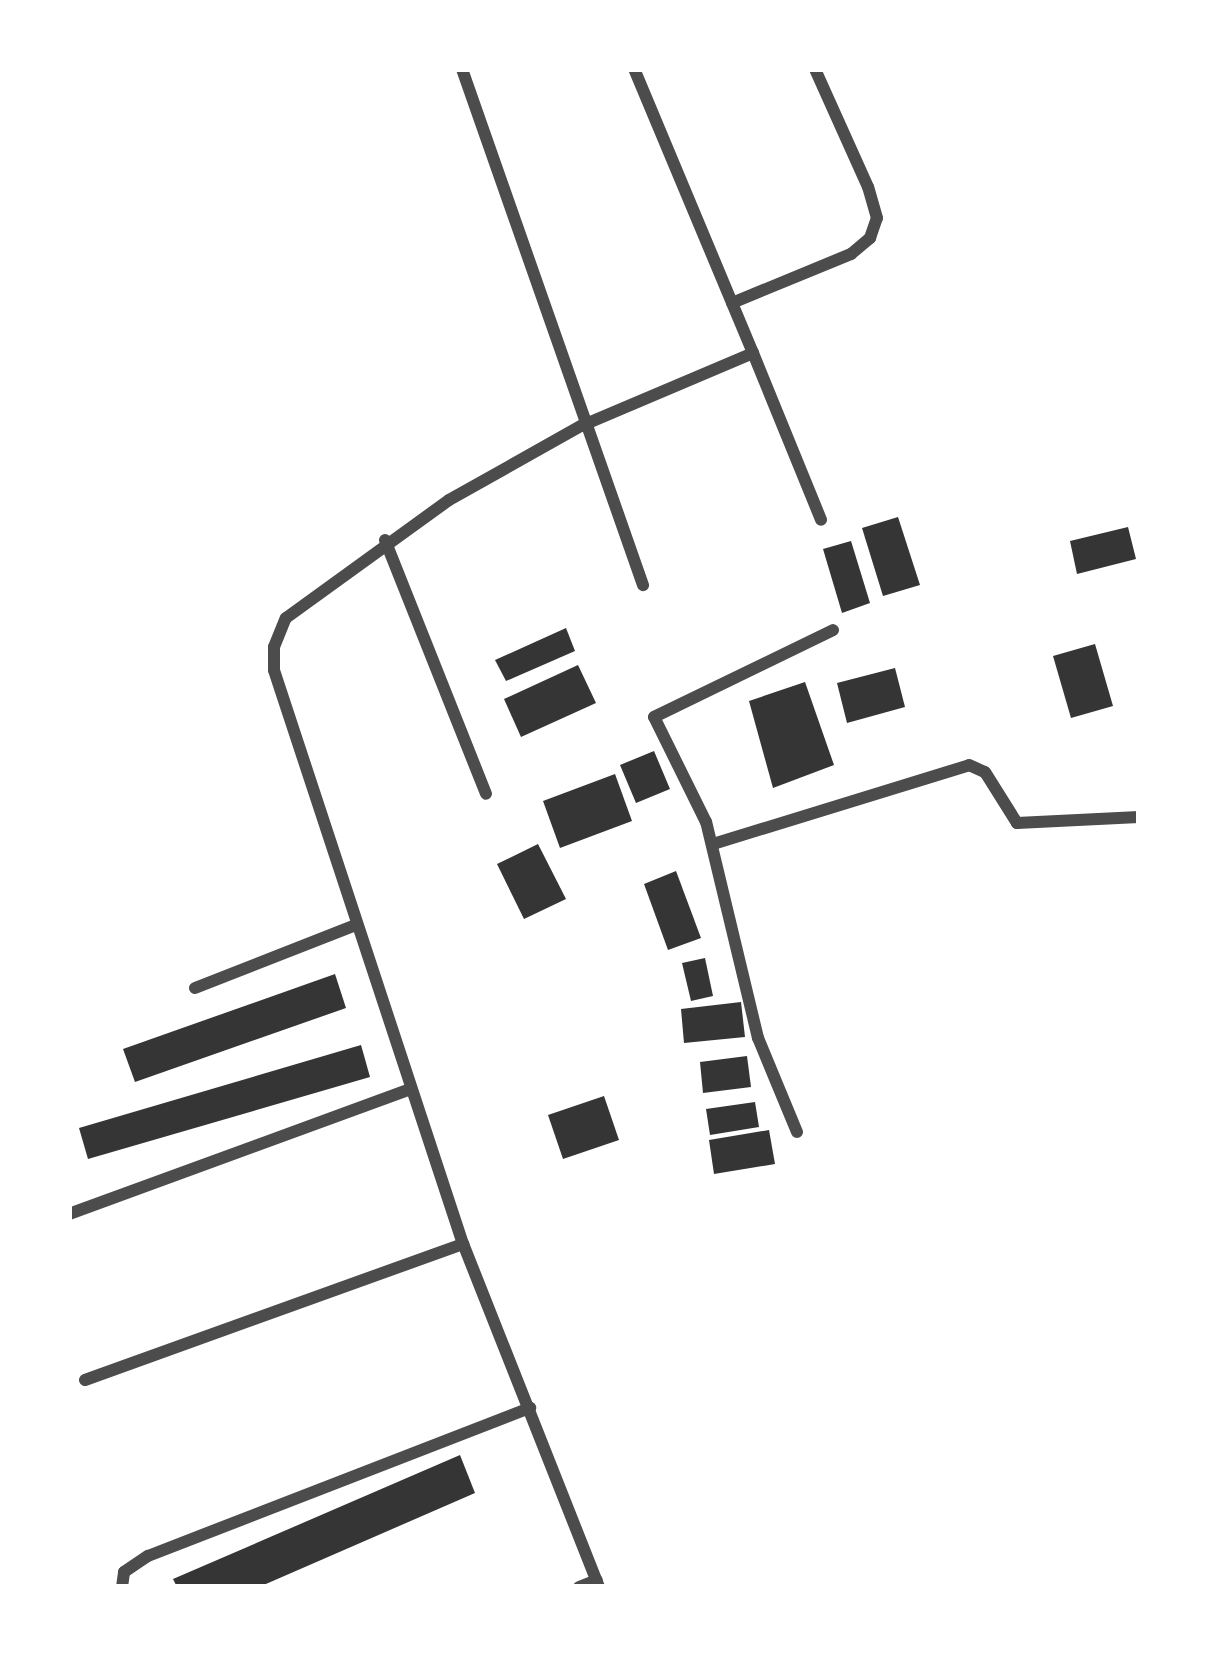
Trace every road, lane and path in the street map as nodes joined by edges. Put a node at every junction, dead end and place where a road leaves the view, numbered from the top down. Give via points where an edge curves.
1 (462, 69) edge
2 (634, 69) edge
3 (814, 69) edge
4 (732, 303) junction
5 (753, 352) junction
6 (581, 426) junction
7 (821, 520) dead end
8 (386, 540) junction
9 (643, 585) dead end
10 (833, 630) dead end
11 (486, 794) dead end
12 (1139, 817) edge
13 (713, 844) junction
14 (356, 925) junction
15 (195, 988) dead end
16 (410, 1089) junction
17 (797, 1132) dead end
18 (69, 1214) edge
19 (463, 1244) junction
20 (85, 1380) dead end
21 (530, 1408) junction
22 (598, 1584) edge
23 (122, 1587) edge
24 (579, 1587) edge

1 - 6 street
2 - 4 street
3 - 4 street via 868,188 877,218 870,238 851,254
4 - 5 street
5 - 6 street
5 - 7 street
6 - 8 street
6 - 9 street
8 - 11 street
8 - 14 street via 286,618 274,646 274,670
10 - 13 street via 654,716
12 - 13 street via 1017,823 985,772 969,765
13 - 17 street via 758,1038
14 - 15 street
14 - 16 street
16 - 18 street
16 - 19 street
19 - 20 street
19 - 21 street
21 - 22 street
21 - 23 street via 148,1556 124,1572
22 - 24 street

